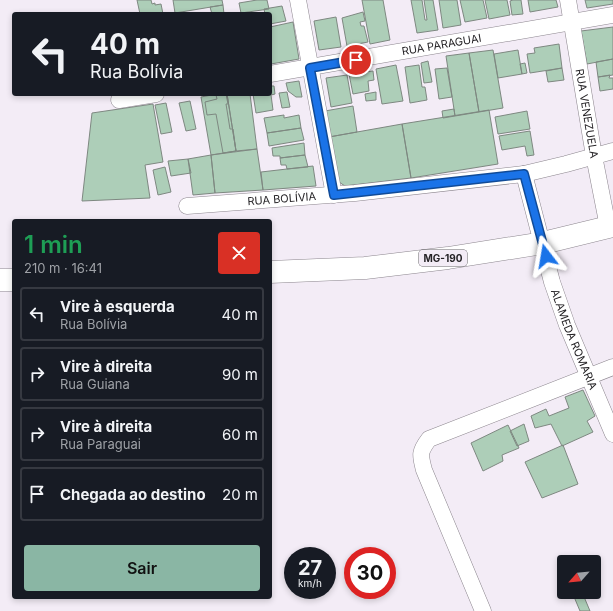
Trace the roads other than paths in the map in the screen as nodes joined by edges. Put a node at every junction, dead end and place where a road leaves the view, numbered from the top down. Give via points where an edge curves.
1 (298, 0) edge
2 (568, 0) edge
3 (613, 15) edge
4 (572, 22) junction
5 (310, 68) junction
6 (272, 74) edge
7 (144, 96) edge
8 (119, 100) dead end
9 (613, 151) edge
10 (594, 156) junction
11 (524, 174) junction
12 (334, 195) junction
13 (187, 206) dead end
14 (610, 226) edge
15 (543, 243) junction
16 (272, 272) edge
17 (0, 280) edge
18 (12, 280) edge
19 (613, 367) edge
20 (588, 377) junction
21 (613, 434) edge
22 (483, 611) edge

1 - 5 street
2 - 4 street, RUA VENEZUELA
3 - 4 street, RUA PARAGUAI
4 - 5 street, RUA PARAGUAI
4 - 10 street, RUA VENEZUELA
5 - 6 street, RUA PARAGUAI
5 - 12 street
7 - 8 street
9 - 10 street, RUA BOLÍVIA
10 - 11 street, RUA BOLÍVIA
10 - 14 street, RUA VENEZUELA
11 - 12 street, RUA BOLÍVIA
11 - 15 street, ALAMEDA ROMARIA
12 - 13 street, RUA BOLÍVIA
14 - 15 main road, MG-190
15 - 16 main road, MG-190 via 365,268
15 - 20 street, ALAMEDA ROMARIA via 566,325
17 - 18 main road
19 - 20 street
20 - 21 street, ALAMEDA ROMARIA
20 - 22 street via 429,439 422,449 424,470

